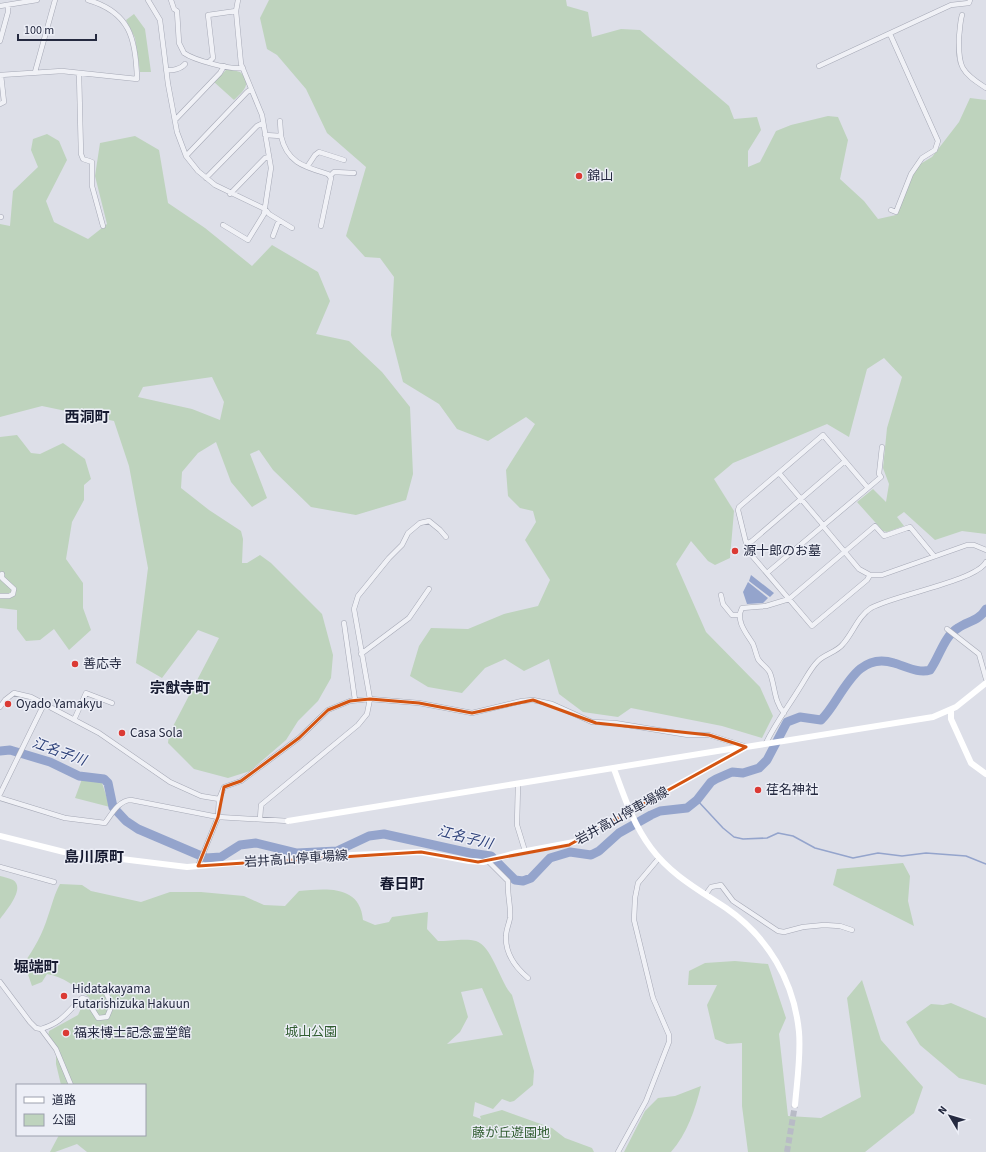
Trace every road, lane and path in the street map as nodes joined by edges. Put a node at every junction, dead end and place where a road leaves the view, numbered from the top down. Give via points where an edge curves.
1 (37, 0) edge
2 (55, 0) edge
3 (88, 0) edge
4 (148, 0) edge
5 (171, 0) edge
6 (238, 0) edge
7 (970, 0) edge
8 (8, 5) junction
9 (0, 6) edge
10 (236, 11) junction
11 (962, 15) dead end
12 (890, 34) junction
13 (0, 41) edge
14 (209, 62) junction
15 (185, 64) dead end
16 (224, 66) junction
17 (819, 66) dead end
18 (243, 68) junction
19 (166, 70) junction
20 (35, 72) junction
21 (79, 73) junction
22 (0, 75) edge
23 (986, 88) edge
24 (251, 89) junction
25 (0, 104) edge
26 (175, 120) junction
27 (280, 121) dead end
28 (263, 123) junction
29 (266, 136) junction
30 (281, 136) junction
31 (186, 156) junction
32 (269, 157) junction
33 (344, 160) dead end
34 (308, 168) junction
35 (354, 173) dead end
36 (330, 176) junction
37 (206, 178) junction
38 (230, 194) junction
39 (265, 209) junction
40 (891, 210) dead end
41 (279, 220) junction
42 (223, 225) dead end
43 (103, 226) dead end
44 (322, 226) dead end
45 (292, 228) dead end
46 (273, 236) dead end
47 (882, 447) dead end
48 (845, 461) junction
49 (779, 473) junction
50 (868, 488) junction
51 (801, 499) junction
52 (823, 526) junction
53 (446, 537) dead end
54 (746, 544) junction
55 (986, 550) edge
56 (845, 552) junction
57 (934, 556) junction
58 (986, 562) edge
59 (767, 573) junction
60 (2, 574) dead end
61 (870, 575) junction
62 (429, 589) dead end
63 (721, 595) dead end
64 (0, 596) edge
65 (789, 599) junction
66 (740, 615) junction
67 (344, 623) dead end
68 (948, 630) dead end
69 (361, 654) junction
70 (986, 679) edge
71 (986, 683) edge
72 (370, 699) junction
73 (355, 700) junction
74 (112, 703) dead end
75 (44, 704) junction
76 (0, 707) edge
77 (951, 710) junction
78 (784, 713) junction
79 (74, 720) junction
80 (768, 744) junction
81 (746, 747) junction
82 (614, 769) junction
83 (986, 774) edge
84 (518, 784) junction
85 (0, 794) edge
86 (0, 798) edge
87 (220, 799) junction
88 (630, 811) junction
89 (218, 817) junction
90 (260, 819) junction
91 (288, 820) joint
92 (0, 836) edge
93 (525, 851) junction
94 (659, 858) junction
95 (488, 861) junction
96 (198, 866) junction
97 (0, 867) edge
98 (54, 882) dead end
99 (706, 894) junction
100 (852, 930) dead end
101 (528, 978) dead end
102 (0, 983) edge
103 (105, 991) dead end
104 (41, 1029) junction
105 (71, 1084) edge
106 (795, 1105) tunnel mouth
107 (618, 1152) edge

1 - 8 street
2 - 20 street
3 - 21 street via 113,10 122,19 134,45 137,79
4 - 19 street via 160,20
5 - 14 street via 177,11 182,51
6 - 10 street
7 - 12 street via 969,3 951,5
8 - 9 street
8 - 13 street
10 - 14 street via 208,15 213,58
10 - 18 street
11 - 23 street via 958,56 967,75
12 - 17 street
12 - 40 street via 938,141 935,150 922,158 911,174 896,212
14 - 16 street
15 - 19 street via 170,71
16 - 18 street
16 - 26 street
18 - 24 street
19 - 26 street
20 - 21 street
20 - 22 street
21 - 43 street via 81,154 82,159 92,162 92,186
22 - 25 street via 4,102
24 - 28 street
24 - 31 street
26 - 31 street
27 - 30 street
28 - 29 street
28 - 37 street via 257,126
29 - 30 street
29 - 32 street
30 - 34 street via 283,145 297,162
31 - 37 street
32 - 38 street via 265,158
32 - 39 street via 271,168
33 - 34 street via 319,152
34 - 36 street
35 - 36 street via 334,172
36 - 44 street
37 - 38 street
38 - 39 street
39 - 41 street
39 - 42 street via 248,240
41 - 45 street
41 - 46 street
47 - 50 street via 879,474 881,477
48 - 49 street via 823,435
48 - 50 street
48 - 51 street
49 - 51 street
49 - 54 street via 738,508
50 - 52 street
51 - 52 street
51 - 54 street
52 - 56 street
52 - 59 street
53 - 69 street via 429,521 418,524 358,596 354,609
54 - 59 street via 748,551
55 - 57 street via 967,545
56 - 57 street via 875,526 884,536 910,527
56 - 61 street via 859,569
56 - 65 street
57 - 61 street via 882,575
58 - 78 street via 978,570 962,577 870,609 861,617 843,644 818,661
59 - 65 street
60 - 64 street via 2,578 14,589 13,594
61 - 65 street via 812,626
62 - 69 street via 409,618
63 - 66 street via 723,604 732,615
65 - 66 street via 766,606 742,608
66 - 78 street via 745,634 759,659 770,672 779,707
67 - 73 street
68 - 70 street via 979,654
69 - 72 street
71 - 77 main road, 岩井高山停車場線
72 - 73 street
72 - 81 street via 419,703 472,713 533,700 552,704 592,722 615,723 688,735 715,736
72 - 90 street via 368,711 362,721 261,805
73 - 87 street via 328,710 300,738 241,782 226,786
74 - 79 street via 86,693
75 - 76 street via 31,697 14,693
75 - 79 street
75 - 85 street
77 - 80 main road, 岩井高山停車場線 via 933,717
77 - 83 main road via 951,719 972,763
78 - 80 street
79 - 87 street via 115,743 170,782 201,796
80 - 81 main road, 岩井高山停車場線
81 - 82 main road
81 - 88 main road, 岩井高山停車場線
82 - 84 main road
82 - 88 main road
84 - 91 main road
84 - 93 street via 517,825
86 - 89 street via 65,818 105,823 126,800
87 - 89 street
88 - 93 main road, 岩井高山停車場線 via 569,845
88 - 94 main road via 639,830
89 - 90 street
89 - 96 street
90 - 91 street
92 - 96 main road, 岩井高山停車場線 via 64,852 155,864
93 - 95 main road, 岩井高山停車場線
94 - 99 main road via 683,880
94 - 107 street via 638,883 634,920 653,998 669,1035 669,1042 646,1101
95 - 96 main road, 岩井高山停車場線 via 473,862 421,852 308,857
95 - 101 street via 508,881 510,917 507,945 515,967
97 - 98 street
99 - 100 street via 711,887 721,885 733,901 781,932 824,925
99 - 106 main road via 743,920 759,936 787,980 795,1006 798,1032
102 - 104 street via 30,1022
103 - 104 street via 112,1004 107,1017 98,1018 86,999 82,998 65,1018
104 - 105 street via 56,1049

